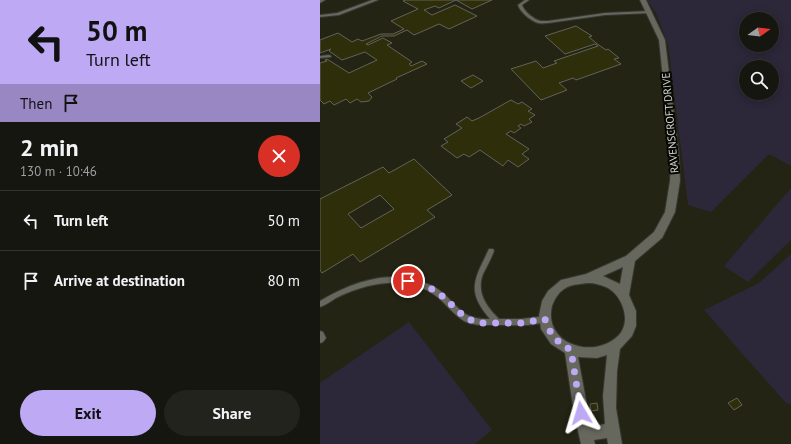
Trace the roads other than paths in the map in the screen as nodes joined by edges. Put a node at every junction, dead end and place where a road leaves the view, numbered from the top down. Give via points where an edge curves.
1 (376, 0) edge
2 (527, 0) edge
3 (642, 0) edge
4 (650, 12) junction
5 (320, 16) edge
6 (329, 56) dead end
7 (320, 57) edge
8 (491, 251) dead end
9 (630, 259) junction
10 (588, 278) junction
11 (623, 296) junction
12 (320, 304) edge
13 (545, 319) junction
14 (497, 322) junction
15 (320, 334) edge
16 (320, 340) edge
17 (614, 347) junction
18 (571, 350) junction
19 (613, 430) junction
20 (587, 439) edge
21 (616, 444) edge

1 - 5 lane via 338,14
2 - 4 lane via 520,5 521,9 539,22 605,14
3 - 4 street, RAVENSCROFT DRIVE
4 - 9 street, RAVENSCROFT DRIVE via 662,40 675,156 674,196 670,212 658,235
6 - 7 lane
8 - 14 lane via 478,278 477,286 482,305
9 - 10 street, RAVENSCROFT DRIVE
9 - 11 street
10 - 11 street, RAVENSCROFT DRIVE via 601,280 613,286
10 - 13 street, RAVENSCROFT DRIVE via 573,280 560,286 545,306
11 - 17 street, RAVENSCROFT DRIVE via 629,306 630,329 624,339
12 - 14 lane via 353,287 378,280 394,279 429,287 466,318 478,323
13 - 14 lane via 521,323
13 - 18 street, RAVENSCROFT DRIVE via 549,332 558,343
15 - 16 lane
17 - 18 street, RAVENSCROFT DRIVE via 601,353 585,354
17 - 19 street via 609,377
18 - 20 street
19 - 20 street
19 - 21 street

